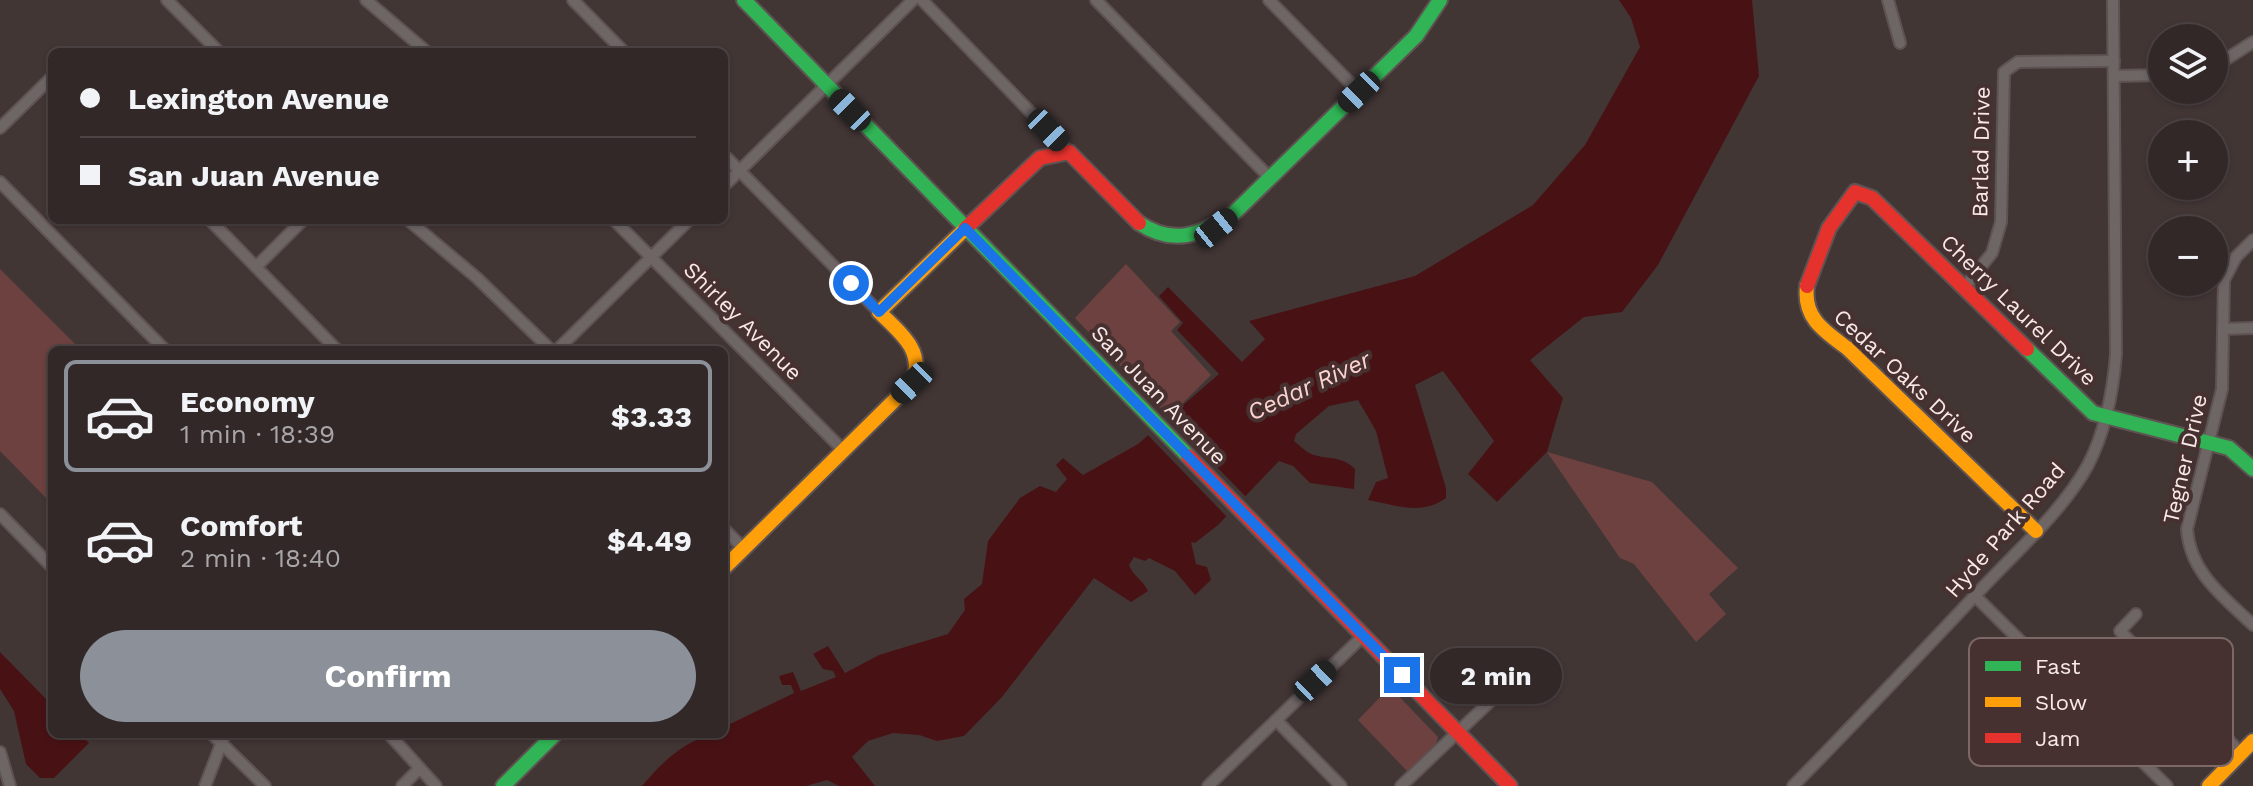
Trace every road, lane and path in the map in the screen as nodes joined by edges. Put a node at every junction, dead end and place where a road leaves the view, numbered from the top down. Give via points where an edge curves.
1 (167, 0) edge
2 (366, 0) edge
3 (573, 0) edge
4 (744, 0) edge
5 (913, 0) edge
6 (922, 0) edge
7 (1096, 0) edge
8 (1269, 0) edge
9 (1440, 0) edge
10 (1888, 0) edge
11 (2113, 0) edge
12 (2253, 42) edge
13 (1900, 43) dead end
14 (215, 48) edge
15 (422, 48) edge
16 (620, 48) edge
17 (2228, 58) edge
18 (2114, 61) junction
19 (2148, 75) edge
20 (2114, 76) junction
21 (48, 81) edge
22 (826, 85) junction
23 (1359, 92) junction
24 (0, 128) edge
25 (1069, 152) junction
26 (728, 159) edge
27 (739, 170) junction
28 (1270, 178) junction
29 (0, 182) edge
30 (728, 182) edge
31 (1855, 192) joint
32 (214, 224) edge
33 (299, 224) edge
34 (413, 224) edge
35 (618, 224) edge
36 (685, 224) edge
37 (965, 228) junction
38 (2253, 240) edge
39 (651, 257) junction
40 (256, 267) junction
41 (1964, 288) junction
42 (879, 312) junction
43 (2253, 328) edge
44 (2223, 329) junction
45 (161, 346) edge
46 (333, 346) edge
47 (547, 346) edge
48 (561, 346) edge
49 (2107, 417) junction
50 (2210, 443) junction
51 (843, 450) junction
52 (2253, 469) edge
53 (0, 514) edge
54 (2036, 531) junction
55 (728, 533) edge
56 (744, 549) junction
57 (48, 563) edge
58 (728, 564) edge
59 (1975, 596) junction
60 (2136, 614) dead end
61 (2253, 625) edge
62 (1363, 636) junction
63 (2017, 638) edge
64 (2127, 638) edge
65 (1518, 675) dead end
66 (1276, 720) junction
67 (1458, 733) junction
68 (223, 738) edge
69 (392, 738) edge
70 (551, 738) edge
71 (2253, 741) edge
72 (2233, 745) edge
73 (0, 752) edge
74 (2241, 753) junction
75 (2233, 761) edge
76 (2147, 766) edge
77 (2228, 766) edge
78 (419, 769) junction
79 (10, 786) edge
80 (205, 786) edge
81 (265, 786) edge
82 (402, 786) edge
83 (436, 786) edge
84 (503, 786) edge
85 (1208, 786) edge
86 (1341, 786) edge
87 (1401, 786) edge
88 (1510, 786) edge
89 (1793, 786) edge
90 (2167, 786) edge
91 (2209, 786) edge

1 - 14 street
2 - 15 street
3 - 16 street
4 - 22 street, San Juan Avenue
5 - 22 street
6 - 25 street
7 - 28 street
8 - 23 street
9 - 23 street via 1416,36
10 - 13 street
11 - 18 street, Hyde Park Road
12 - 17 street
18 - 20 street, Hyde Park Road
18 - 41 street, Barlad Drive via 2018,62 2004,72 2001,222 1992,253
19 - 20 street
20 - 49 street, Hyde Park Road via 2116,354
21 - 24 street
22 - 27 street
22 - 37 street, San Juan Avenue
23 - 28 street
25 - 28 street via 1139,223 1154,234 1178,240 1216,228
25 - 37 street via 1040,158
26 - 27 street
27 - 30 street
27 - 42 street
29 - 45 street
31 - 41 street, Cherry Laurel Drive via 1872,198
31 - 54 street, Cedar Oaks Drive via 1846,197 1830,224 1806,294 1806,309
32 - 40 street
33 - 40 street
34 - 47 street
35 - 39 street, Shirley Avenue
36 - 39 street
37 - 42 street
37 - 62 street, San Juan Avenue
38 - 44 street, Tegner Drive via 2224,280
39 - 48 street
39 - 51 street, Shirley Avenue
40 - 46 street
41 - 49 street, Cherry Laurel Drive via 2093,413
42 - 51 street via 912,347 919,365 912,383
43 - 44 street
44 - 50 street, Tegner Drive via 2222,389
49 - 50 street, Cherry Laurel Drive
49 - 54 street, Hyde Park Road via 2076,485
50 - 52 street, Cherry Laurel Drive via 2229,448
50 - 61 street, Tegner Drive via 2189,515 2188,545 2208,581
51 - 56 street
53 - 57 street
54 - 59 street, Hyde Park Road
55 - 56 street
56 - 58 street
59 - 63 street
59 - 89 street, Hyde Park Road
60 - 64 street via 2120,631
62 - 66 street
62 - 67 street, San Juan Avenue
65 - 67 street
66 - 85 street
66 - 86 street
67 - 87 street
67 - 88 street, San Juan Avenue
68 - 80 street
68 - 81 street
69 - 78 street
70 - 84 street
71 - 74 street
72 - 74 street
73 - 79 street
74 - 75 street
76 - 90 street
77 - 91 street
78 - 82 street
78 - 83 street

